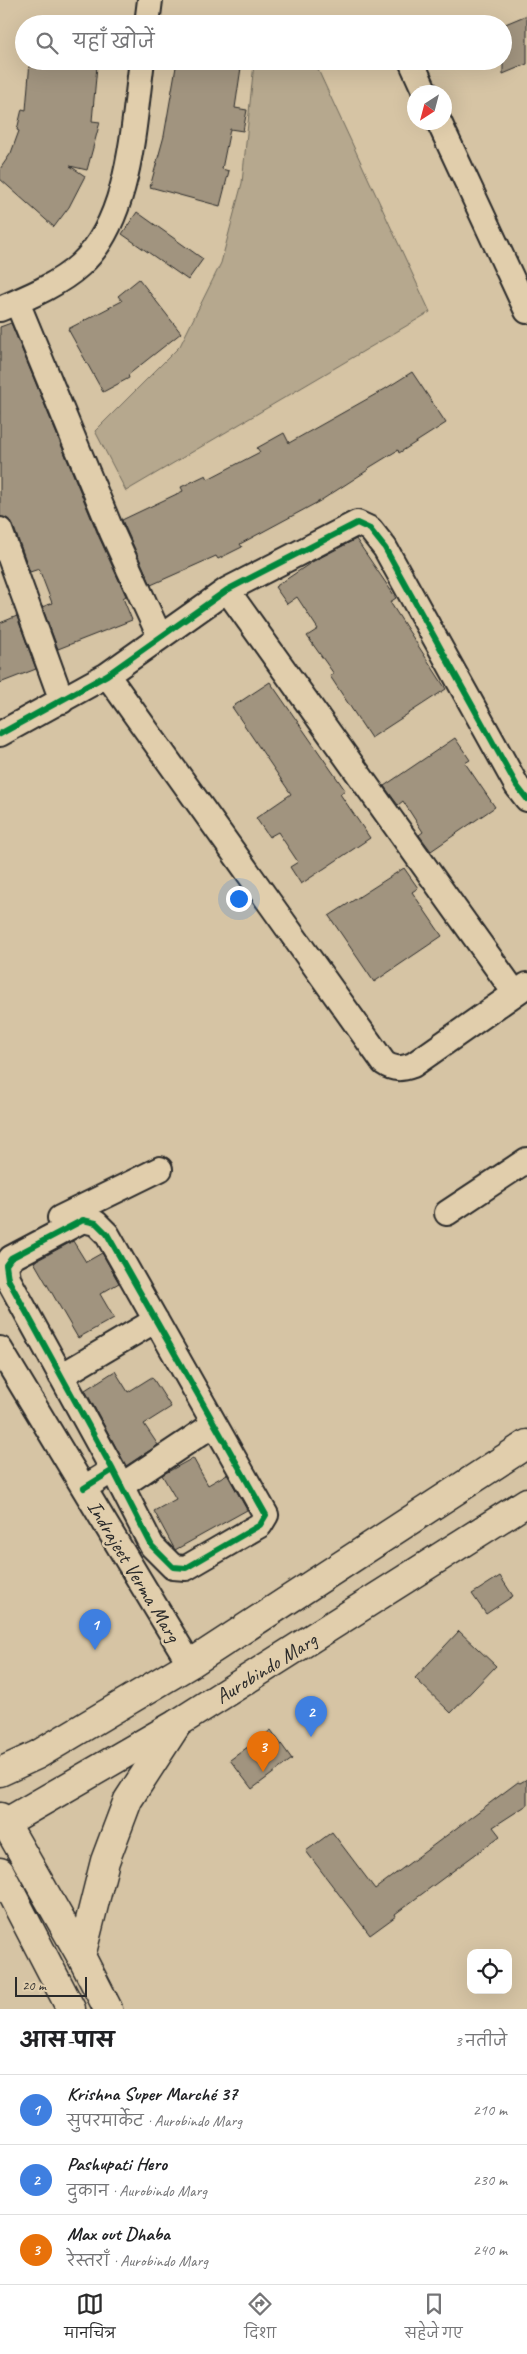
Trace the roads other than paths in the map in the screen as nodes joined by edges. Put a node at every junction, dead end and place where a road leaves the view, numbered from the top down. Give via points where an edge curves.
1 (150, 0) edge
2 (148, 15) edge
3 (141, 70) edge
4 (414, 70) edge
5 (422, 85) edge
6 (443, 130) edge
7 (8, 305) edge
8 (527, 311) edge
9 (0, 530) edge
10 (227, 590) junction
11 (160, 638) junction
12 (107, 675) junction
13 (62, 701) junction
14 (0, 734) edge
15 (524, 788) edge
16 (521, 989) edge
17 (527, 1160) edge
18 (160, 1169) dead end
19 (446, 1213) dead end
20 (0, 1248) edge
21 (156, 1320) junction
22 (0, 1349) edge
23 (61, 1376) junction
24 (214, 1424) junction
25 (527, 1444) edge
26 (117, 1478) junction
27 (84, 1488) junction
28 (527, 1502) edge
29 (190, 1664) junction
30 (178, 1723) junction
31 (0, 1772) edge
32 (2, 1822) edge
33 (0, 1872) edge
34 (81, 1956) junction
35 (71, 2009) edge
36 (108, 2009) edge

1 - 2 street
3 - 7 street via 128,162 111,220 95,249 61,280
4 - 5 street
6 - 8 street
7 - 11 street
9 - 13 street
10 - 11 street
10 - 15 street via 357,522 370,529 385,548
10 - 16 street
11 - 12 street
12 - 13 street
12 - 16 street via 384,1063 402,1069 414,1065
13 - 14 street
17 - 19 street
18 - 20 street
21 - 23 street
21 - 23 street via 107,1234 96,1223 83,1220 11,1258 6,1265 8,1279
21 - 24 street
22 - 27 street, Indrajeet Verma Marg
23 - 26 street
24 - 26 street
24 - 26 street via 266,1515 260,1525 186,1568 173,1567 152,1546
25 - 29 main road, Aurobindo Marg
26 - 27 street
27 - 29 street, Indrajeet Verma Marg
28 - 30 main road, Aurobindo Marg
29 - 31 main road, Aurobindo Marg via 37,1755
30 - 32 main road, Aurobindo Marg
30 - 34 main road via 128,1800 105,1861
32 - 34 main road
33 - 35 main road
34 - 36 main road

